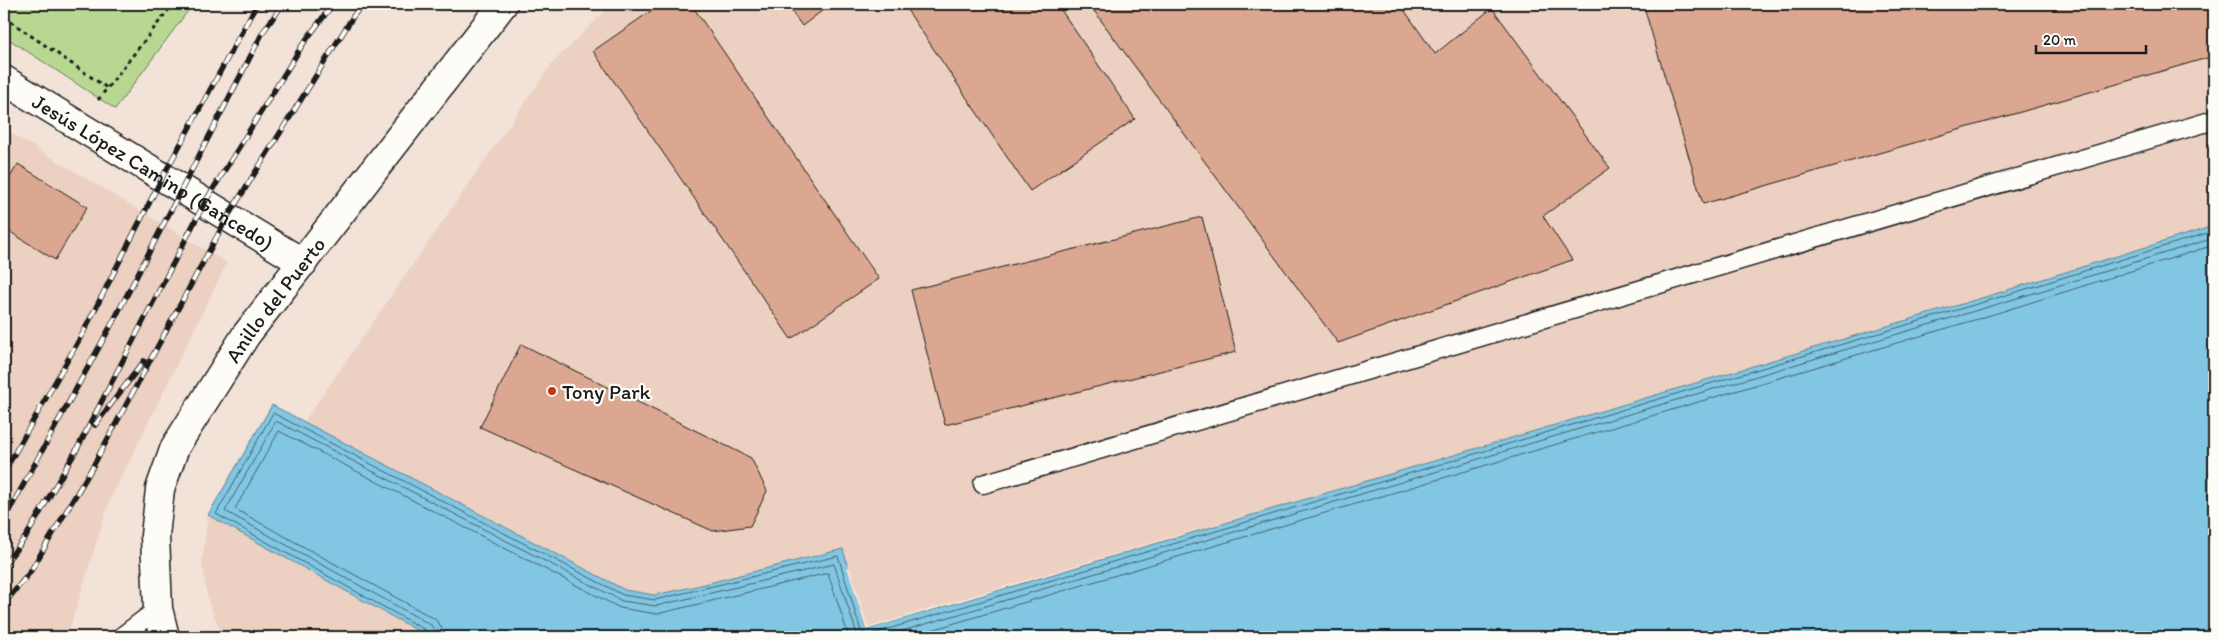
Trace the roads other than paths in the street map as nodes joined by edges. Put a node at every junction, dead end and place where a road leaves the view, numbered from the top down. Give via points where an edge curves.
1 (503, 4) edge
2 (4, 80) edge
3 (2214, 120) edge
4 (303, 263) junction
5 (983, 484) dead end
6 (158, 609) junction
7 (121, 637) edge
8 (165, 637) edge

1 - 4 main road, Anillo del Puerto
2 - 4 main road, Jesús López Camino (Gancedo)
3 - 5 lane
4 - 6 main road, Anillo del Puerto via 246,335 175,447 160,489 155,536
6 - 7 lane
6 - 8 main road, Anillo del Puerto

